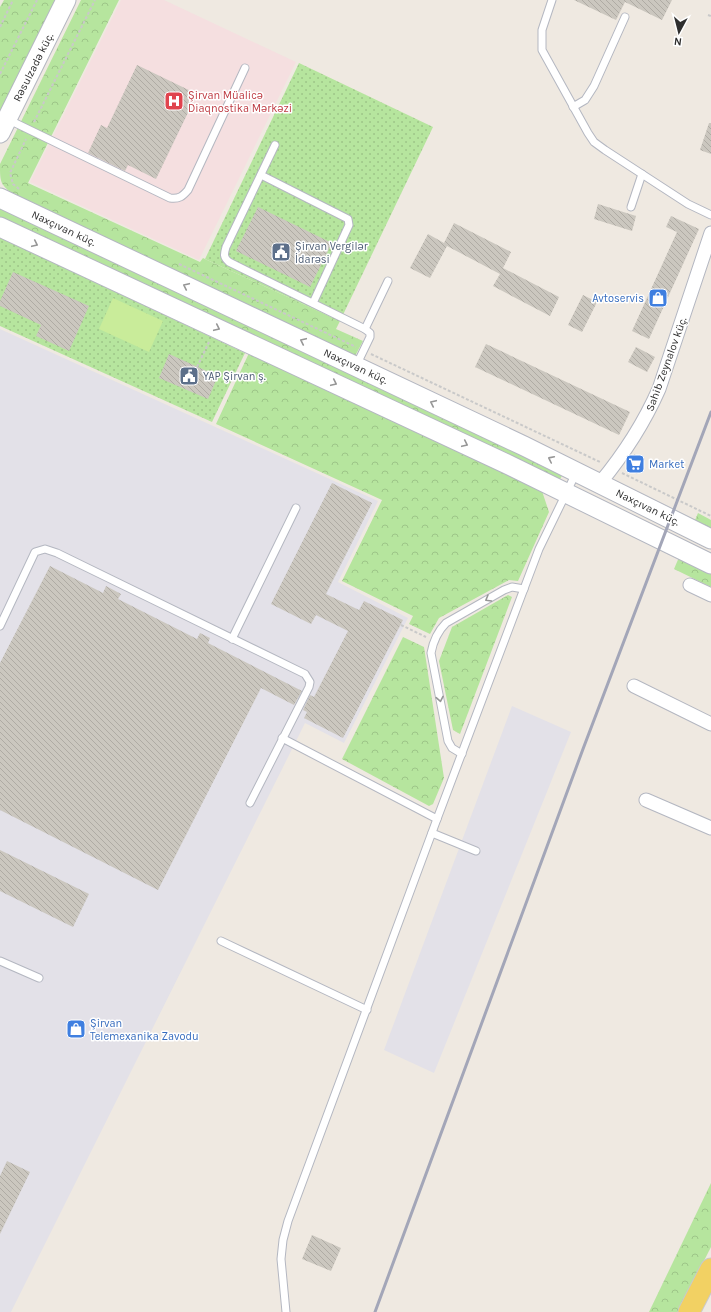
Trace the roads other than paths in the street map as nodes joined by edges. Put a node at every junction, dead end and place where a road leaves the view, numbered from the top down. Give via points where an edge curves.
1 (66, 0) edge
2 (552, 0) edge
3 (625, 17) dead end
4 (244, 68) dead end
5 (573, 107) junction
6 (3, 126) edge
7 (275, 145) dead end
8 (642, 174) junction
9 (261, 176) junction
10 (0, 198) edge
11 (631, 207) dead end
12 (711, 215) edge
13 (0, 227) edge
14 (711, 234) edge
15 (388, 281) dead end
16 (313, 303) junction
17 (365, 329) junction
18 (356, 366) junction
19 (577, 472) junction
20 (600, 483) junction
21 (566, 492) junction
22 (296, 508) dead end
23 (711, 539) edge
24 (711, 564) edge
25 (690, 585) dead end
26 (524, 589) junction
27 (711, 595) edge
28 (0, 626) edge
29 (232, 639) junction
30 (634, 686) dead end
31 (711, 724) edge
32 (282, 738) junction
33 (462, 754) junction
34 (646, 800) dead end
35 (250, 803) dead end
36 (437, 820) junction
37 (711, 828) edge
38 (432, 833) junction
39 (476, 851) dead end
40 (221, 941) dead end
41 (0, 961) edge
42 (39, 978) dead end
43 (367, 1010) junction
44 (711, 1269) edge
45 (711, 1292) edge
46 (286, 1312) edge
47 (690, 1312) edge
48 (701, 1312) edge

1 - 6 main road, Rəsulzadə küç.
2 - 5 lane via 542,30 542,50
3 - 5 lane via 594,86 585,100
4 - 6 lane via 188,190 177,199
5 - 8 lane via 594,142
7 - 9 lane
8 - 11 lane
8 - 12 lane via 688,204
9 - 16 lane via 348,219 349,225
9 - 16 lane via 226,247 225,259
18 -> 10 main road, Naxçıvan küç.
13 -> 21 main road, Naxçıvan küç.
14 - 20 street, Sahib Zeynalov küç. via 659,389 649,411 613,468
15 - 17 lane
16 - 17 lane
17 - 18 lane via 370,333 370,337
19 -> 18 main road, Naxçıvan küç.
19 - 20 main road, Naxçıvan küç.
19 - 21 lane
20 - 23 main road, Naxçıvan küç.
21 - 24 main road, Naxçıvan küç.
21 - 26 lane via 539,549
22 - 29 lane
25 - 27 street
26 - 33 lane
26 -> 33 lane via 512,587 504,590 446,623 435,641 431,652 448,741 452,748
28 - 29 lane via 35,552 45,549
29 - 32 lane via 305,674 310,682
30 - 31 street
32 - 35 lane
32 - 36 lane
33 - 36 lane
34 - 37 street
36 - 38 lane
38 - 39 lane
38 - 43 lane
40 - 43 lane
41 - 42 lane
43 - 46 lane via 288,1221 281,1259
44 - 47 main road
45 - 48 main road

